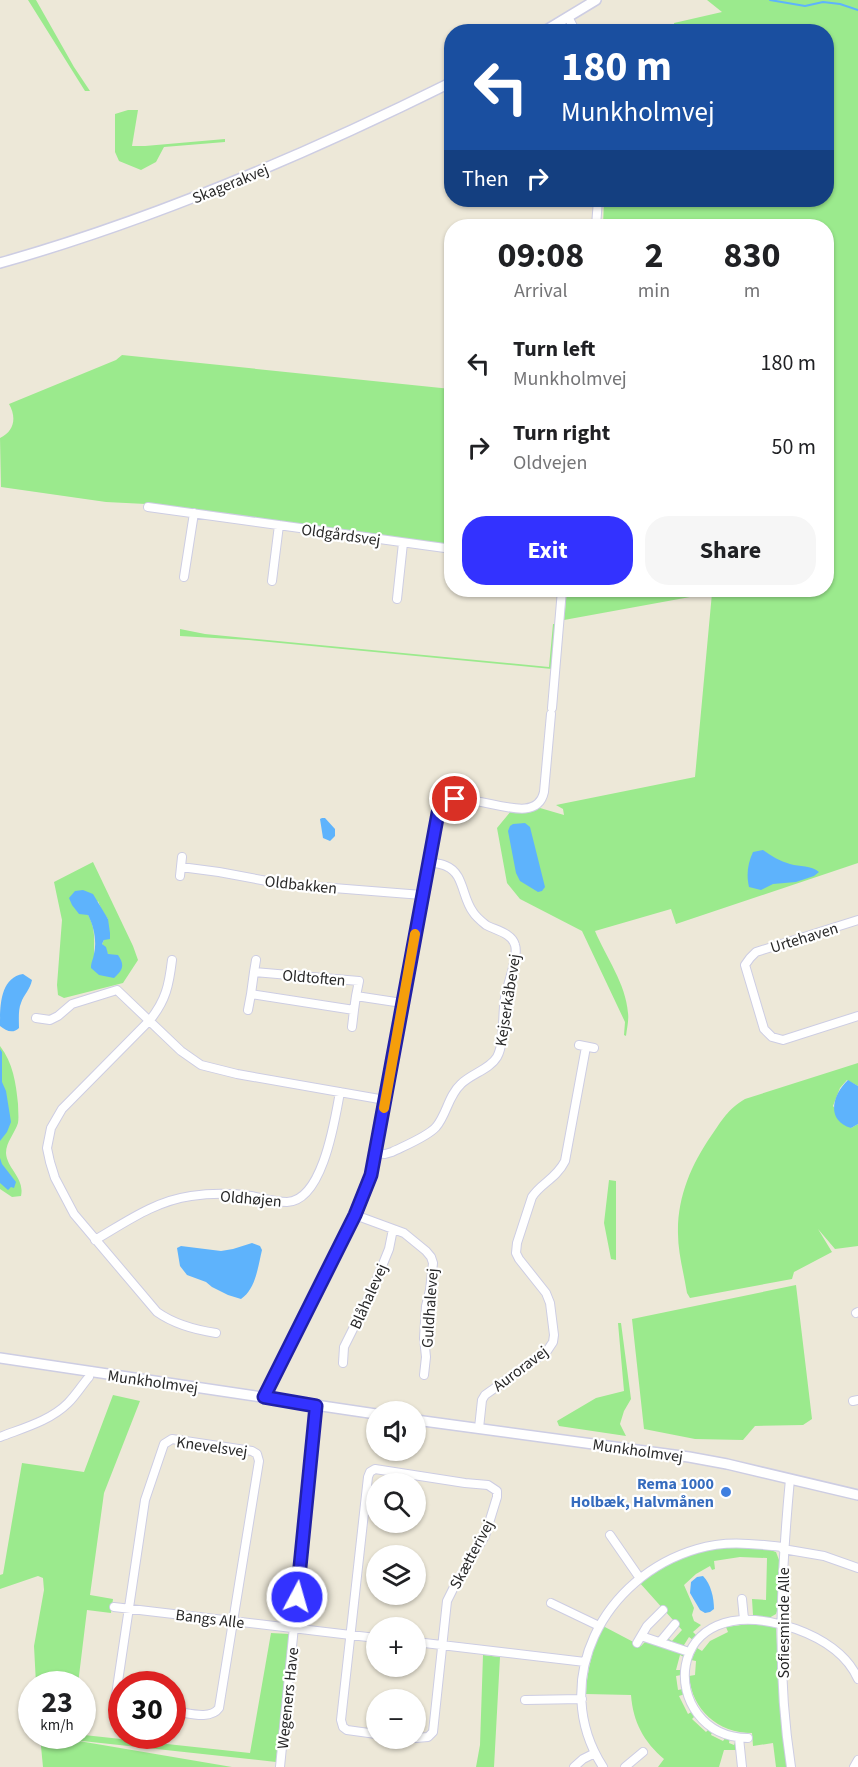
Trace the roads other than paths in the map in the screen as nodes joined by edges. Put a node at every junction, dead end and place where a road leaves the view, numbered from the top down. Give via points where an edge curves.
1 (596, 0) edge
2 (568, 17) junction
3 (556, 24) edge
4 (572, 24) edge
5 (444, 86) edge
6 (0, 263) edge
7 (148, 507) dead end
8 (194, 513) junction
9 (279, 525) junction
10 (403, 543) junction
11 (444, 548) edge
12 (184, 577) dead end
13 (272, 581) dead end
14 (561, 597) edge
15 (397, 599) dead end
16 (182, 857) dead end
17 (428, 862) junction
18 (181, 867) junction
19 (180, 876) dead end
20 (422, 895) junction
21 (858, 920) edge
22 (172, 960) dead end
23 (256, 960) dead end
24 (254, 972) junction
25 (251, 994) junction
26 (356, 996) junction
27 (402, 1003) junction
28 (248, 1010) dead end
29 (354, 1010) junction
30 (858, 1016) edge
31 (36, 1017) dead end
32 (150, 1020) junction
33 (352, 1028) dead end
34 (586, 1047) dead end
35 (340, 1092) junction
36 (385, 1100) junction
37 (376, 1152) junction
38 (355, 1215) junction
39 (393, 1229) junction
40 (95, 1240) junction
41 (216, 1333) dead end
42 (0, 1358) edge
43 (343, 1363) dead end
44 (90, 1371) junction
45 (424, 1375) dead end
46 (264, 1397) junction
47 (316, 1406) junction
48 (366, 1413) edge
49 (426, 1420) edge
50 (479, 1428) junction
51 (0, 1437) edge
52 (790, 1479) junction
53 (858, 1495) edge
54 (610, 1535) dead end
55 (783, 1548) junction
56 (858, 1568) edge
57 (639, 1577) junction
58 (742, 1599) dead end
59 (551, 1603) dead end
60 (114, 1607) dead end
61 (129, 1609) junction
62 (663, 1610) dead end
63 (744, 1619) junction
64 (232, 1621) junction
65 (781, 1623) junction
66 (675, 1624) dead end
67 (599, 1626) junction
68 (294, 1628) junction
69 (350, 1635) junction
70 (366, 1637) edge
71 (660, 1642) junction
72 (426, 1643) edge
73 (442, 1645) junction
74 (689, 1652) junction
75 (585, 1662) junction
76 (120, 1671) edge
77 (858, 1679) edge
78 (582, 1699) junction
79 (525, 1700) dead end
80 (186, 1713) edge
81 (366, 1733) edge
82 (426, 1738) edge
83 (739, 1738) junction
84 (748, 1738) dead end
85 (643, 1752) dead end
86 (595, 1753) junction
87 (858, 1760) edge
88 (280, 1767) edge
89 (574, 1767) edge
90 (603, 1767) edge
91 (625, 1767) edge
92 (742, 1767) edge
93 (791, 1767) edge
94 (855, 1767) edge

1 - 2 street
2 - 3 street
2 - 4 street
5 - 6 street, Skagerakvej via 338,137 214,189
7 - 8 street, Oldgårdsvej
8 - 9 street, Oldgårdsvej
8 - 12 street
9 - 10 street, Oldgårdsvej
9 - 13 street, Oldgårdsvej
10 - 11 street, Oldgårdsvej
10 - 15 street, Oldgårdsvej
14 - 17 street via 541,801 529,808 462,799 445,803 438,813
16 - 18 street
17 - 20 street
17 - 37 street, Kejserkåbevej via 453,872 472,912 515,943 501,1046 494,1060 454,1090 434,1129 392,1152
18 - 19 street
18 - 20 street, Oldbakken via 283,884
20 - 27 street
21 - 30 street, Urtehaven via 756,952 746,965 764,1029 772,1037 783,1040
22 - 32 street via 167,991
23 - 24 street
24 - 25 street
24 - 26 street, Oldtoften via 359,981
25 - 28 street
25 - 29 street, Oldtoften
26 - 27 street, Oldtoften
26 - 29 street, Oldtoften
27 - 36 street
29 - 33 street
31 - 32 street via 50,1020 72,1004 115,989
32 - 35 street via 191,1059 207,1068
32 - 40 street via 62,1109 49,1133 48,1155 55,1178 74,1214
34 - 50 street, Auroravej via 565,1161 532,1197 516,1249 517,1257 549,1298 553,1342 547,1351 485,1395
35 - 36 street
35 - 40 street, Oldhøjen via 324,1161 300,1197 286,1202 220,1194 175,1199 145,1211
36 - 37 street
37 - 38 street
38 - 39 street, Guldhalevej
38 - 46 street
39 - 43 street, Blåhalevej via 372,1291 345,1347
39 - 45 street, Guldhalevej via 419,1245 432,1261
40 - 41 street via 157,1312
42 - 44 street, Munkholmvej
44 - 46 street, Munkholmvej
44 - 51 street via 89,1377 55,1413
46 - 47 street, Munkholmvej
47 - 48 street, Munkholmvej
47 - 68 street, Wegeners Have
49 - 50 street, Munkholmvej
50 - 52 street, Munkholmvej via 689,1457
52 - 53 street, Munkholmvej
52 - 55 street, Sofiesminde Alle
54 - 57 street
55 - 56 street
55 - 57 street via 737,1543 707,1546 665,1561
55 - 65 street, Sofiesminde Alle
57 - 67 street
58 - 63 street
59 - 67 street
60 - 61 street, Bangs Alle
61 - 64 street, Bangs Alle
61 - 64 street, Knevelsvej via 145,1500 164,1444 172,1439 252,1451 258,1456
61 - 76 street, Knevelsvej
62 - 71 street via 639,1640
63 - 65 street
63 - 74 street via 710,1629
64 - 68 street, Bangs Alle
64 - 80 street, Knevelsvej via 218,1709 209,1715
65 - 77 street via 838,1652
65 - 93 street, Sofiesminde Alle
66 - 71 street
67 - 75 street
68 - 69 street, Bangs Alle
68 - 88 street, Wegeners Have
69 - 70 street, Bangs Alle
69 - 73 street, Skætterivej via 368,1477 371,1470 377,1469 488,1485 497,1491 485,1536 447,1601
69 - 81 street, Skætterivej via 341,1722 347,1730
71 - 74 street
72 - 73 street
73 - 75 street
73 - 82 street, Skætterivej via 433,1732
74 - 83 street via 684,1678 696,1712 715,1729
75 - 78 street
78 - 79 street
78 - 86 street
83 - 84 street
83 - 92 street
85 - 91 street
86 - 89 street
86 - 90 street
87 - 94 street

